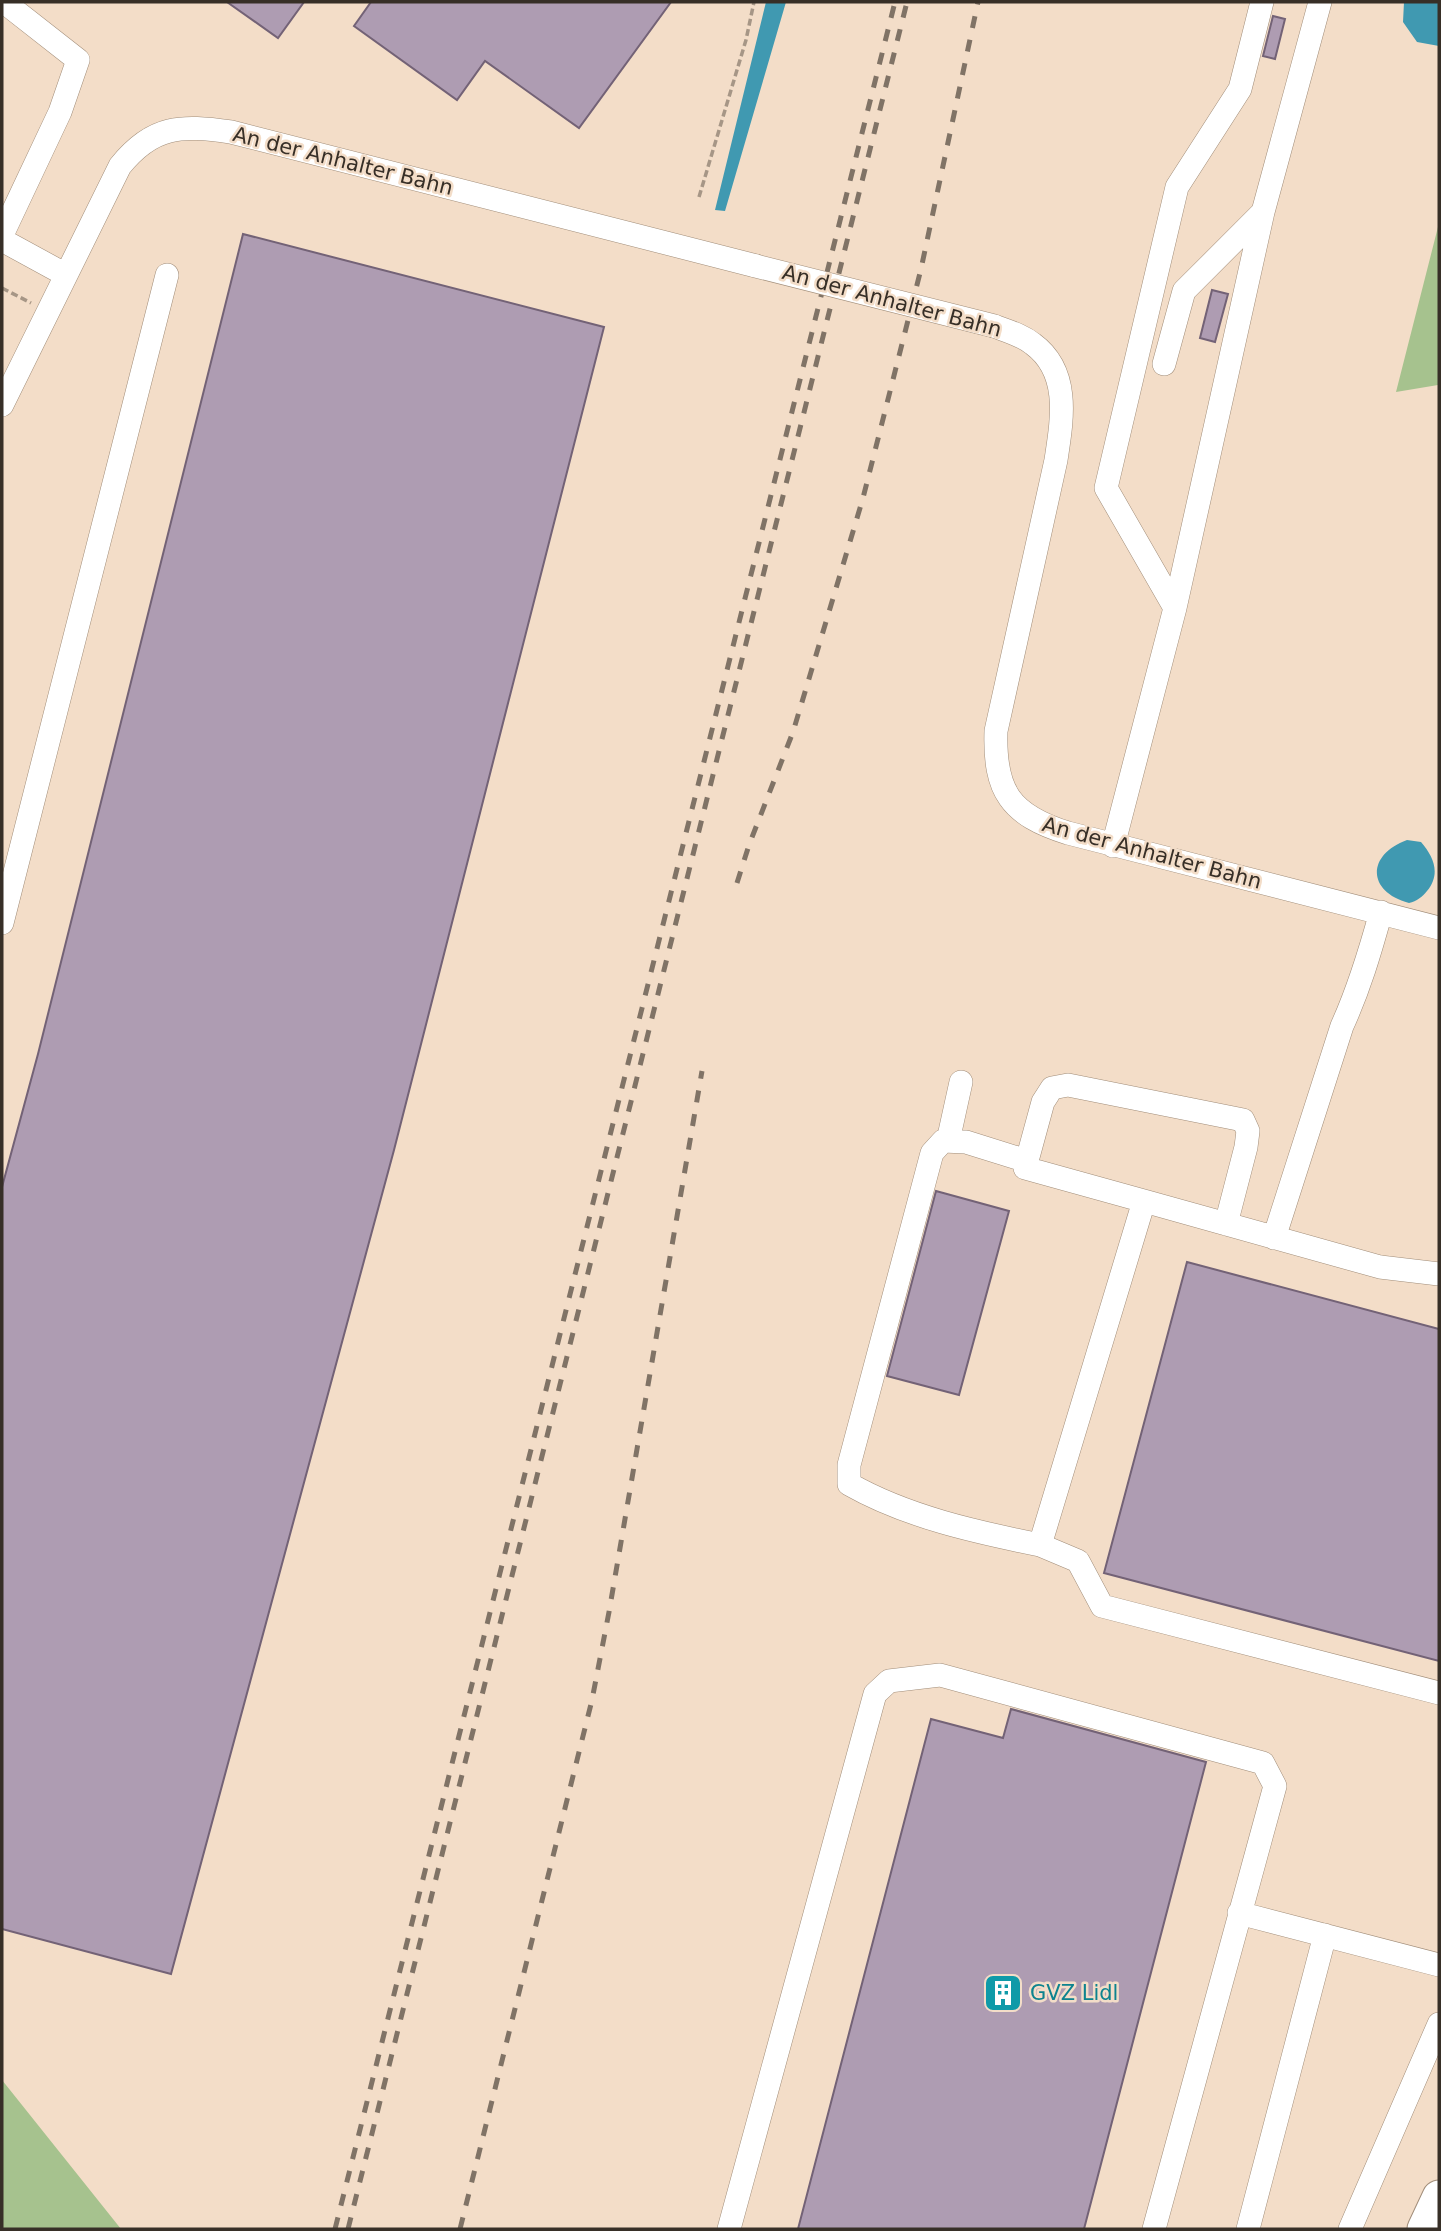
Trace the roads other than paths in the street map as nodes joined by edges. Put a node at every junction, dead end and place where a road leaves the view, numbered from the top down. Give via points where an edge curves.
1 (4, 2) edge
2 (1262, 2) edge
3 (1320, 2) edge
4 (1263, 212) junction
5 (2, 237) edge
6 (66, 275) junction
7 (167, 275) dead end
8 (11, 359) edge
9 (1164, 364) dead end
10 (2, 405) edge
11 (1175, 608) junction
12 (1113, 846) junction
13 (1381, 912) junction
14 (2, 923) edge
15 (1439, 928) edge
16 (961, 1082) dead end
17 (948, 1141) junction
18 (1027, 1161) junction
19 (1144, 1201) junction
20 (1227, 1224) junction
21 (1274, 1238) junction
22 (1439, 1274) edge
23 (1040, 1545) junction
24 (1439, 1693) edge
25 (1239, 1913) junction
26 (1325, 1935) junction
27 (1439, 1965) edge
28 (1439, 2024) edge
29 (1439, 2197) edge
30 (729, 2229) edge
31 (1154, 2229) edge
32 (1248, 2229) edge
33 (1350, 2229) edge
34 (1424, 2229) edge

1 - 5 street via 78,60 60,112
2 - 11 street via 1240,89 1177,187 1105,488
3 - 4 street
4 - 9 street via 1184,291
4 - 11 street
5 - 6 street
6 - 8 street, An der Anhalter Bahn via 47,312
6 - 12 street, An der Anhalter Bahn, bridge via 120,166 134,149 156,134 194,127 230,132 994,326 1033,343 1056,372 1062,394 1061,423 996,731 998,774 1017,808 1033,821
7 - 14 street
8 - 10 street, An der Anhalter Bahn
11 - 12 street
12 - 13 street, An der Anhalter Bahn
13 - 15 street, An der Anhalter Bahn
13 - 21 street
16 - 17 street
17 - 18 street
17 - 23 street via 932,1153 849,1465 849,1484 871,1497 973,1531
18 - 19 street via 1026,1168
18 - 20 street via 1043,1102 1052,1088 1068,1085 1242,1120 1248,1130 1246,1147
19 - 20 street
19 - 23 street
20 - 21 street
21 - 22 street via 1380,1268
23 - 24 street via 1078,1562 1102,1606
25 - 26 street
25 - 30 street via 1275,1786 1264,1763 940,1675 889,1682 875,1693
25 - 31 street
26 - 27 street
26 - 32 street
28 - 33 street
29 - 34 highway

